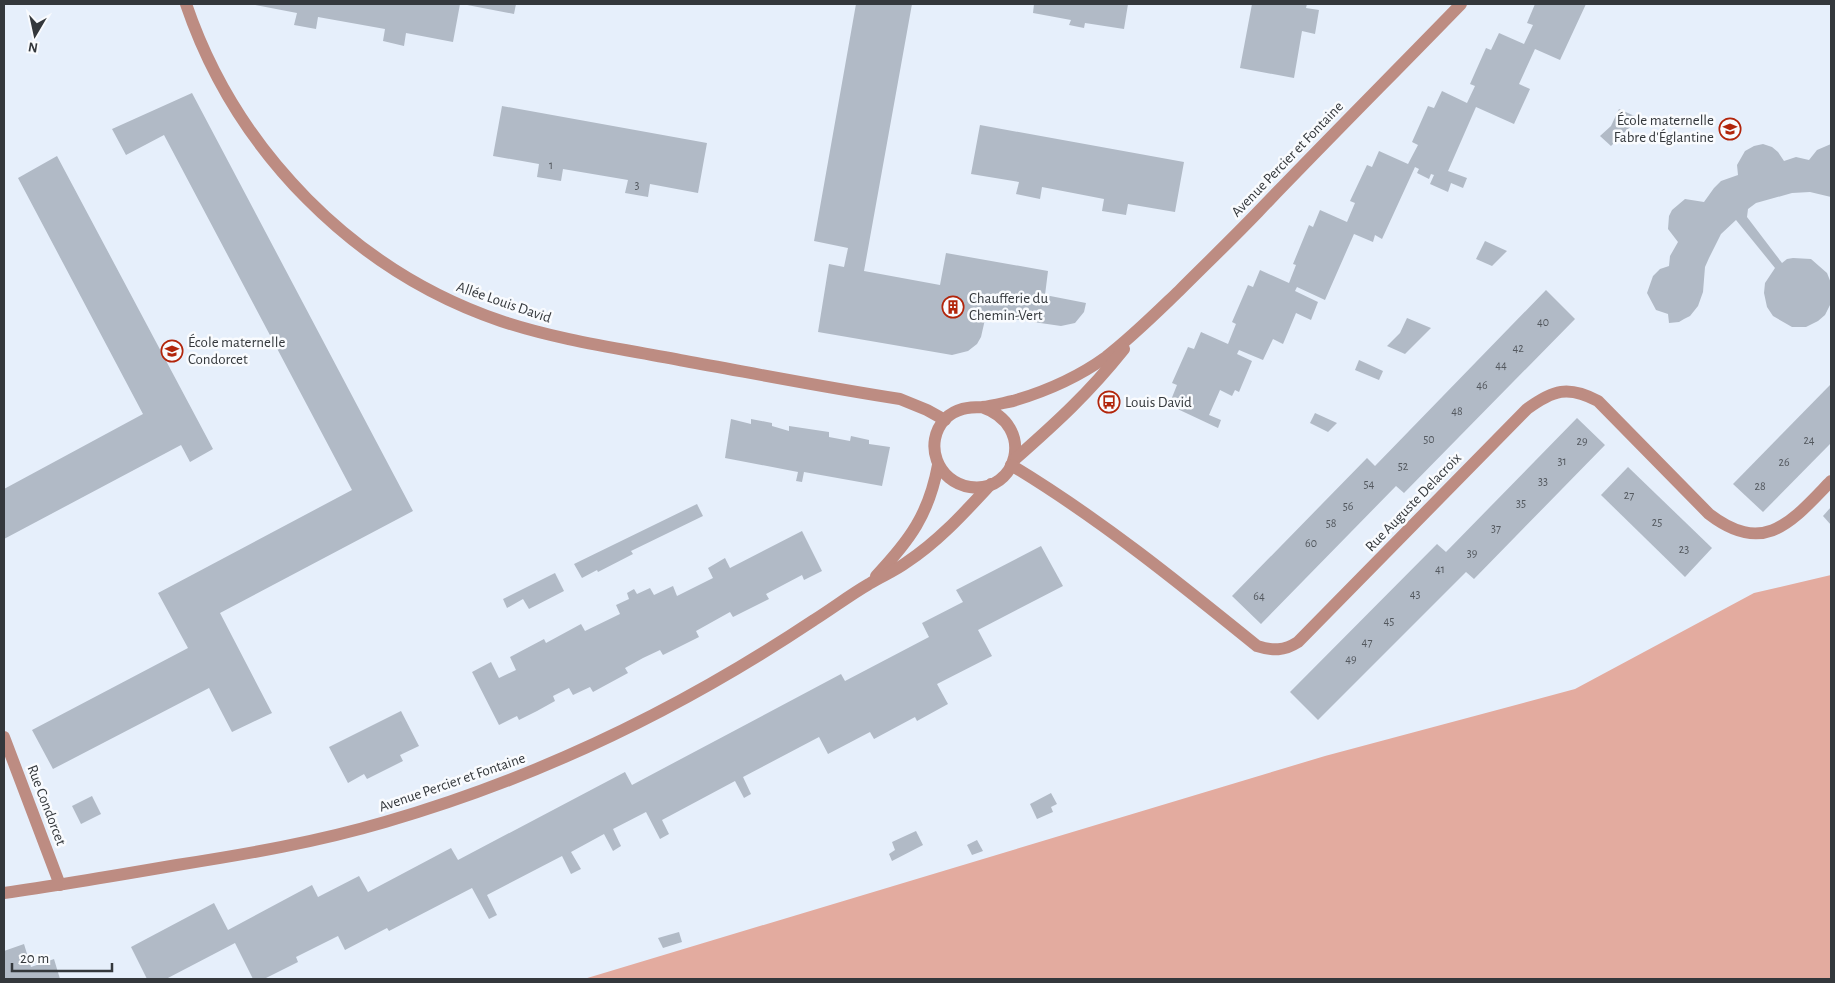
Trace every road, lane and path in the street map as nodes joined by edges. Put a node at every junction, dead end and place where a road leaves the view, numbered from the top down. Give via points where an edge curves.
1 (186, 4) edge
2 (1461, 4) edge
3 (1134, 335) junction
4 (982, 407) junction
5 (945, 420) junction
6 (1012, 463) junction
7 (938, 465) junction
8 (1831, 481) edge
9 (991, 484) junction
10 (868, 584) junction
11 (4, 737) edge
12 (60, 885) junction
13 (4, 894) edge

1 - 5 street, Allée Louis David via 223,85 289,181 341,232 400,274 437,295 544,334 900,400
2 - 3 street, Avenue Percier et Fontaine
3 - 4 street, Avenue Percier et Fontaine via 1070,380 1015,400
3 - 6 street, Avenue Percier et Fontaine via 1099,381
4 - 5 street, Avenue Percier et Fontaine via 962,409
4 - 6 street via 1000,415 1012,429 1015,441
5 - 7 street, Avenue Percier et Fontaine via 935,441
6 - 8 street, Rue Auguste Delacroix via 1122,540 1257,646 1279,650 1298,642 1527,409 1551,393 1576,393 1598,401 1709,514 1734,529 1762,533 1777,529 1800,513
6 - 9 street, Avenue Percier et Fontaine via 1005,475
7 - 9 street via 945,475 961,485 979,488
7 - 10 street, Avenue Percier et Fontaine via 932,494 917,527
9 - 10 street, Avenue Percier et Fontaine via 920,552
10 - 12 street, Avenue Percier et Fontaine via 779,643 696,692 607,738 476,794 384,823 306,842
11 - 12 street, Rue Condorcet
12 - 13 street, Avenue Percier et Fontaine

